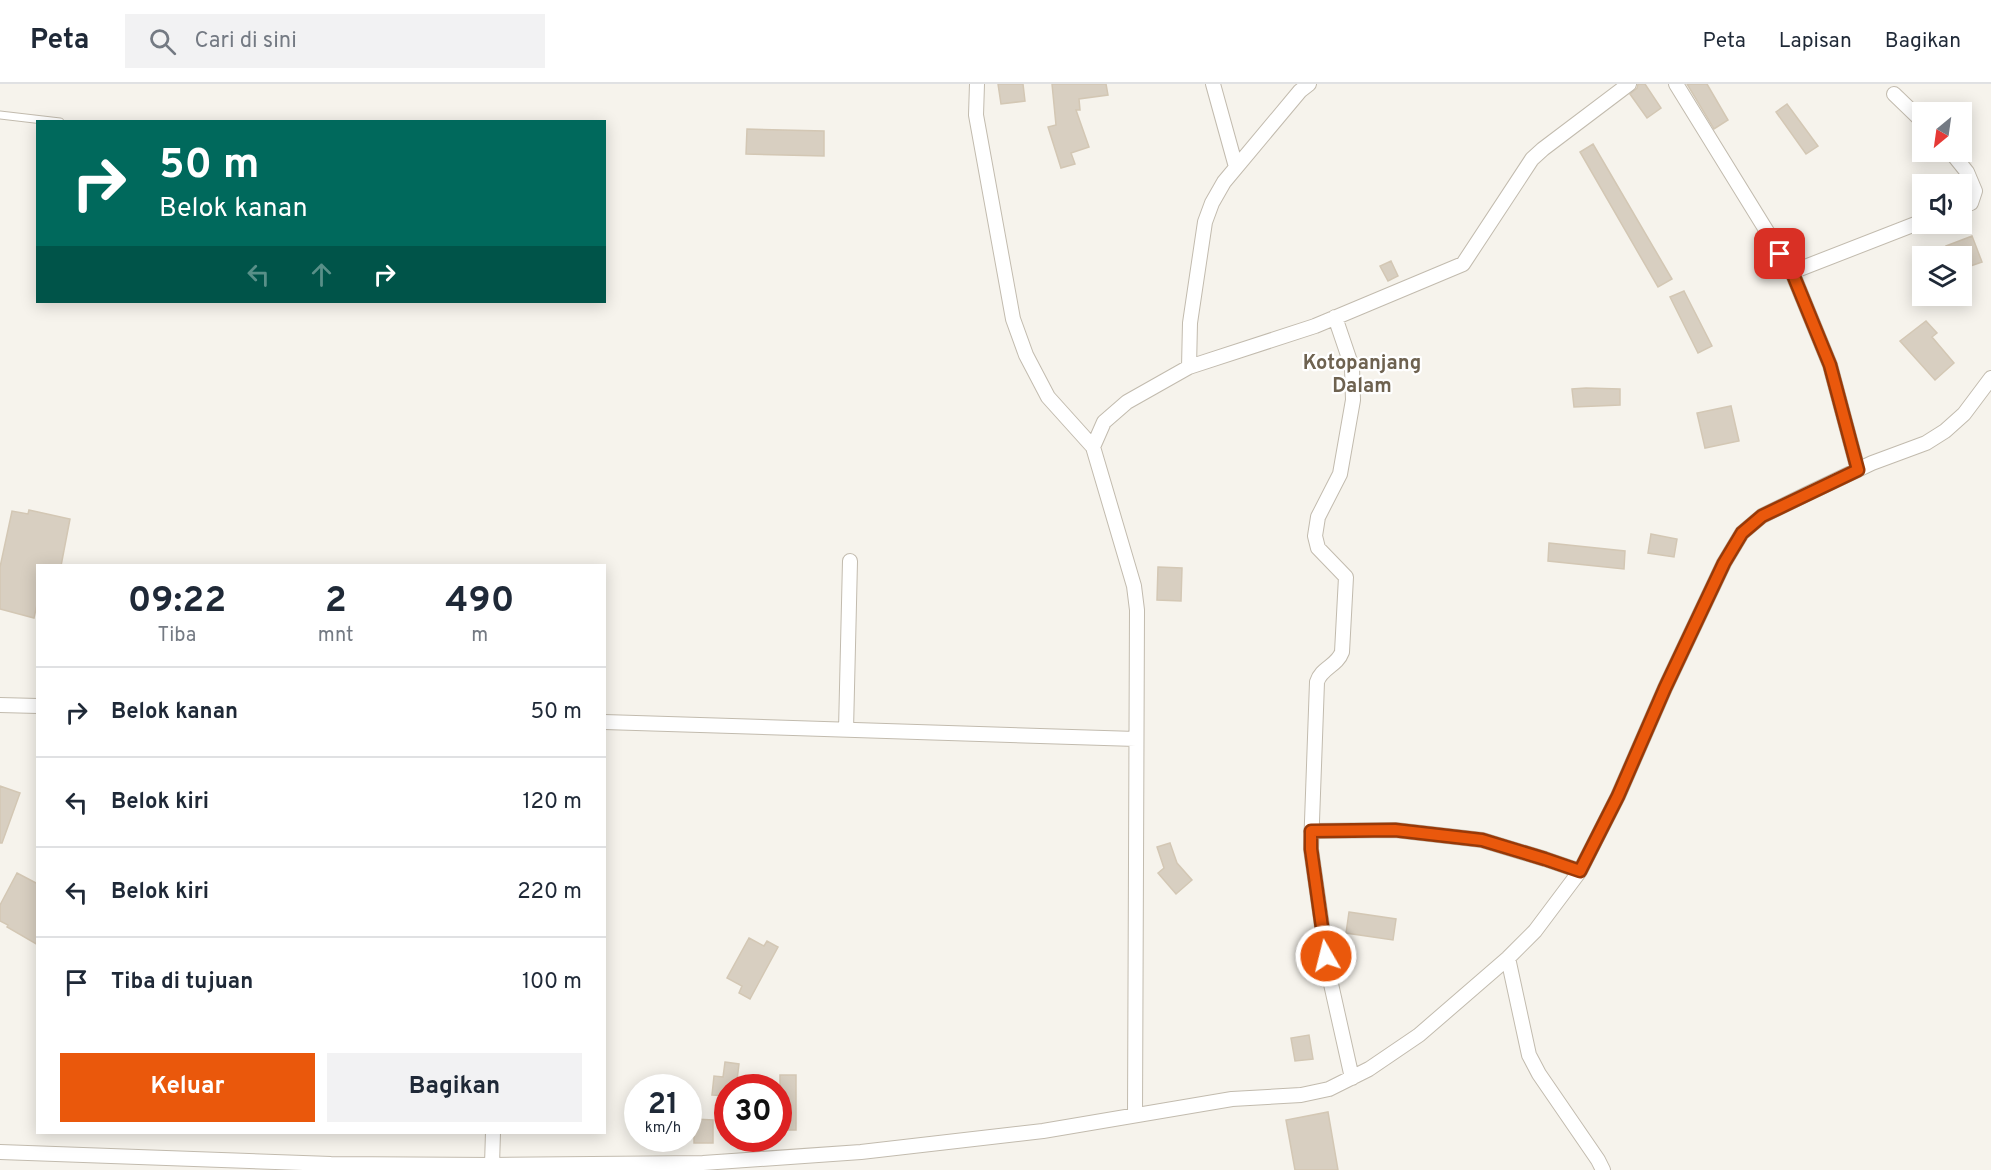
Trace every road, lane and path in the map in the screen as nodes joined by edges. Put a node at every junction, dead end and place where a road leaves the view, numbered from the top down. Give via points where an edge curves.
1 (977, 84) edge
2 (1213, 84) edge
3 (1309, 84) edge
4 (1629, 84) edge
5 (1676, 84) edge
6 (1894, 94) dead end
7 (1912, 111) edge
8 (0, 116) edge
9 (40, 120) edge
10 (1236, 168) junction
11 (1972, 184) edge
12 (1972, 200) edge
13 (1912, 225) edge
14 (1792, 272) junction
15 (1335, 317) junction
16 (1189, 367) junction
17 (1991, 378) edge
18 (1093, 447) junction
19 (1858, 470) junction
20 (850, 561) dead end
21 (0, 705) edge
22 (36, 706) edge
23 (606, 722) edge
24 (846, 730) junction
25 (1136, 739) junction
26 (1311, 831) junction
27 (1580, 871) junction
28 (1508, 958) junction
29 (1352, 1078) junction
30 (1135, 1115) junction
31 (493, 1134) edge
32 (0, 1152) edge
33 (492, 1165) junction
34 (1603, 1170) edge

1 - 18 street via 976,116 1012,319 1048,397
2 - 10 street
3 - 10 street
4 - 15 street via 1532,159 1463,264
5 - 14 street
6 - 7 street
8 - 9 lane
10 - 16 street via 1224,182 1205,222 1190,323
11 - 12 street
13 - 14 street
14 - 19 street via 1830,365
15 - 16 street
15 - 26 street via 1352,367 1353,400 1340,474 1318,517 1315,536 1318,548 1344,574 1346,588 1342,652 1317,682
16 - 18 street via 1127,402 1104,422
17 - 19 street via 1964,414 1945,430 1926,443
18 - 25 street via 1134,586
19 - 27 street via 1762,516 1742,533 1724,563
20 - 24 street
21 - 22 street
23 - 24 street
24 - 25 street
25 - 30 street
26 - 27 street via 1395,830 1482,840
26 - 29 street via 1329,975
27 - 28 street via 1535,931
28 - 29 street via 1419,1035
28 - 34 street via 1529,1055
29 - 30 street via 1329,1089 1301,1095 1232,1099
30 - 33 street via 1043,1131 861,1152 703,1163
31 - 33 street
32 - 33 street via 297,1163

